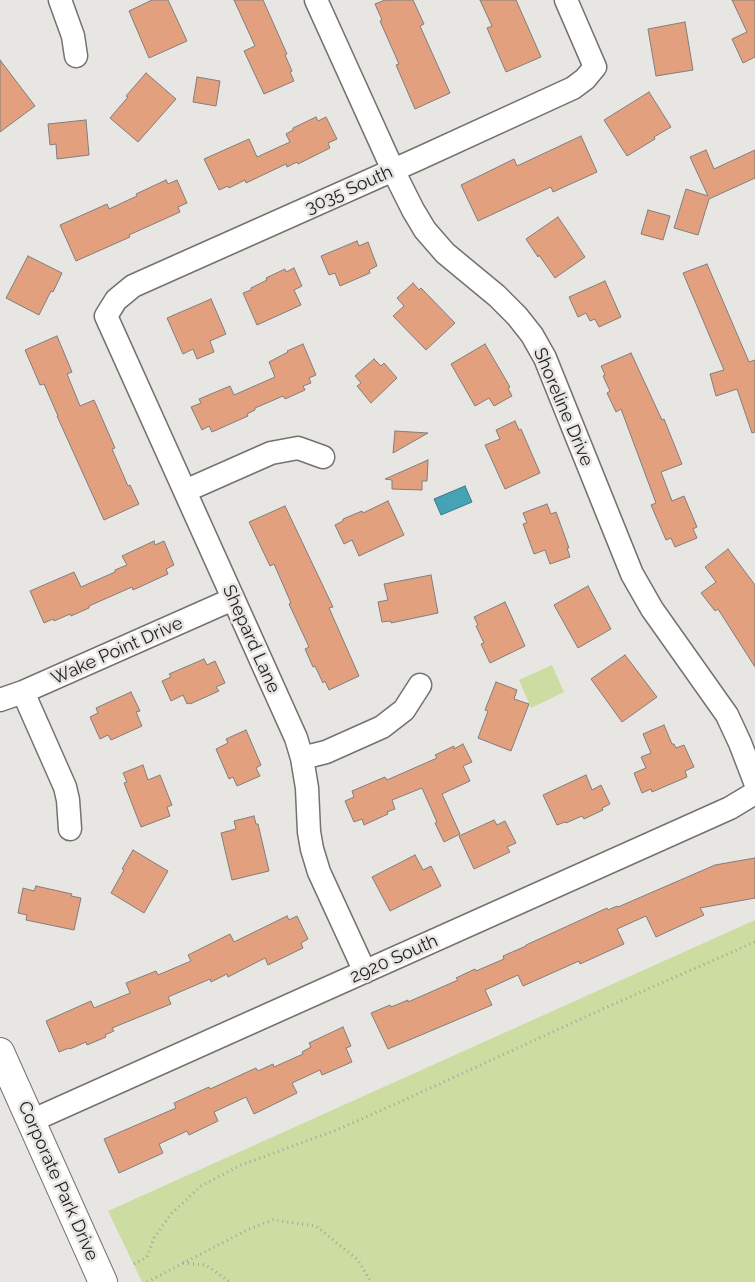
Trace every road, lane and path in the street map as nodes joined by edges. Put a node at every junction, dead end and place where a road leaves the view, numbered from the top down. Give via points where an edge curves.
1 (60, 0) edge
2 (316, 0) edge
3 (566, 0) edge
4 (76, 56) dead end
5 (393, 170) junction
6 (106, 316) joint
7 (323, 457) dead end
8 (185, 491) junction
9 (233, 599) junction
10 (420, 685) dead end
11 (23, 692) junction
12 (0, 700) edge
13 (302, 758) junction
14 (755, 782) edge
15 (755, 793) edge
16 (70, 829) dead end
17 (755, 942) edge
18 (365, 972) junction
19 (0, 1052) edge
20 (31, 1121) junction
21 (182, 1263) junction
22 (134, 1264) dead end
23 (103, 1282) edge
24 (147, 1282) edge
25 (230, 1282) edge
26 (371, 1282) edge

1 - 4 street via 73,36
2 - 5 street, Shoreline Drive
3 - 5 street, 3035 South via 596,67 585,79 573,88
5 - 6 street, 3035 South via 133,286 116,300
5 - 14 street, Shoreline Drive via 425,230 445,253 497,296 532,335 548,366 632,574 652,609 726,715
6 - 8 street, Shepard Lane
7 - 8 street via 298,448 271,453
8 - 9 street, Shepard Lane
9 - 11 street, Wake Point Drive
9 - 13 street, Shepard Lane
10 - 13 street via 404,710 382,727 326,752
11 - 12 street, Wake Point Drive
11 - 16 street via 65,787
13 - 18 street, Shepard Lane via 312,849
15 - 18 street, 2920 South via 730,808
17 - 22 path via 392,1106 241,1165 201,1186 172,1213 154,1238 147,1257
18 - 20 street, 2920 South
19 - 20 street, Corporate Park Drive
20 - 23 street, Corporate Park Drive
21 - 24 path
21 - 25 path via 206,1266
21 - 26 path via 273,1220 316,1226 358,1260

